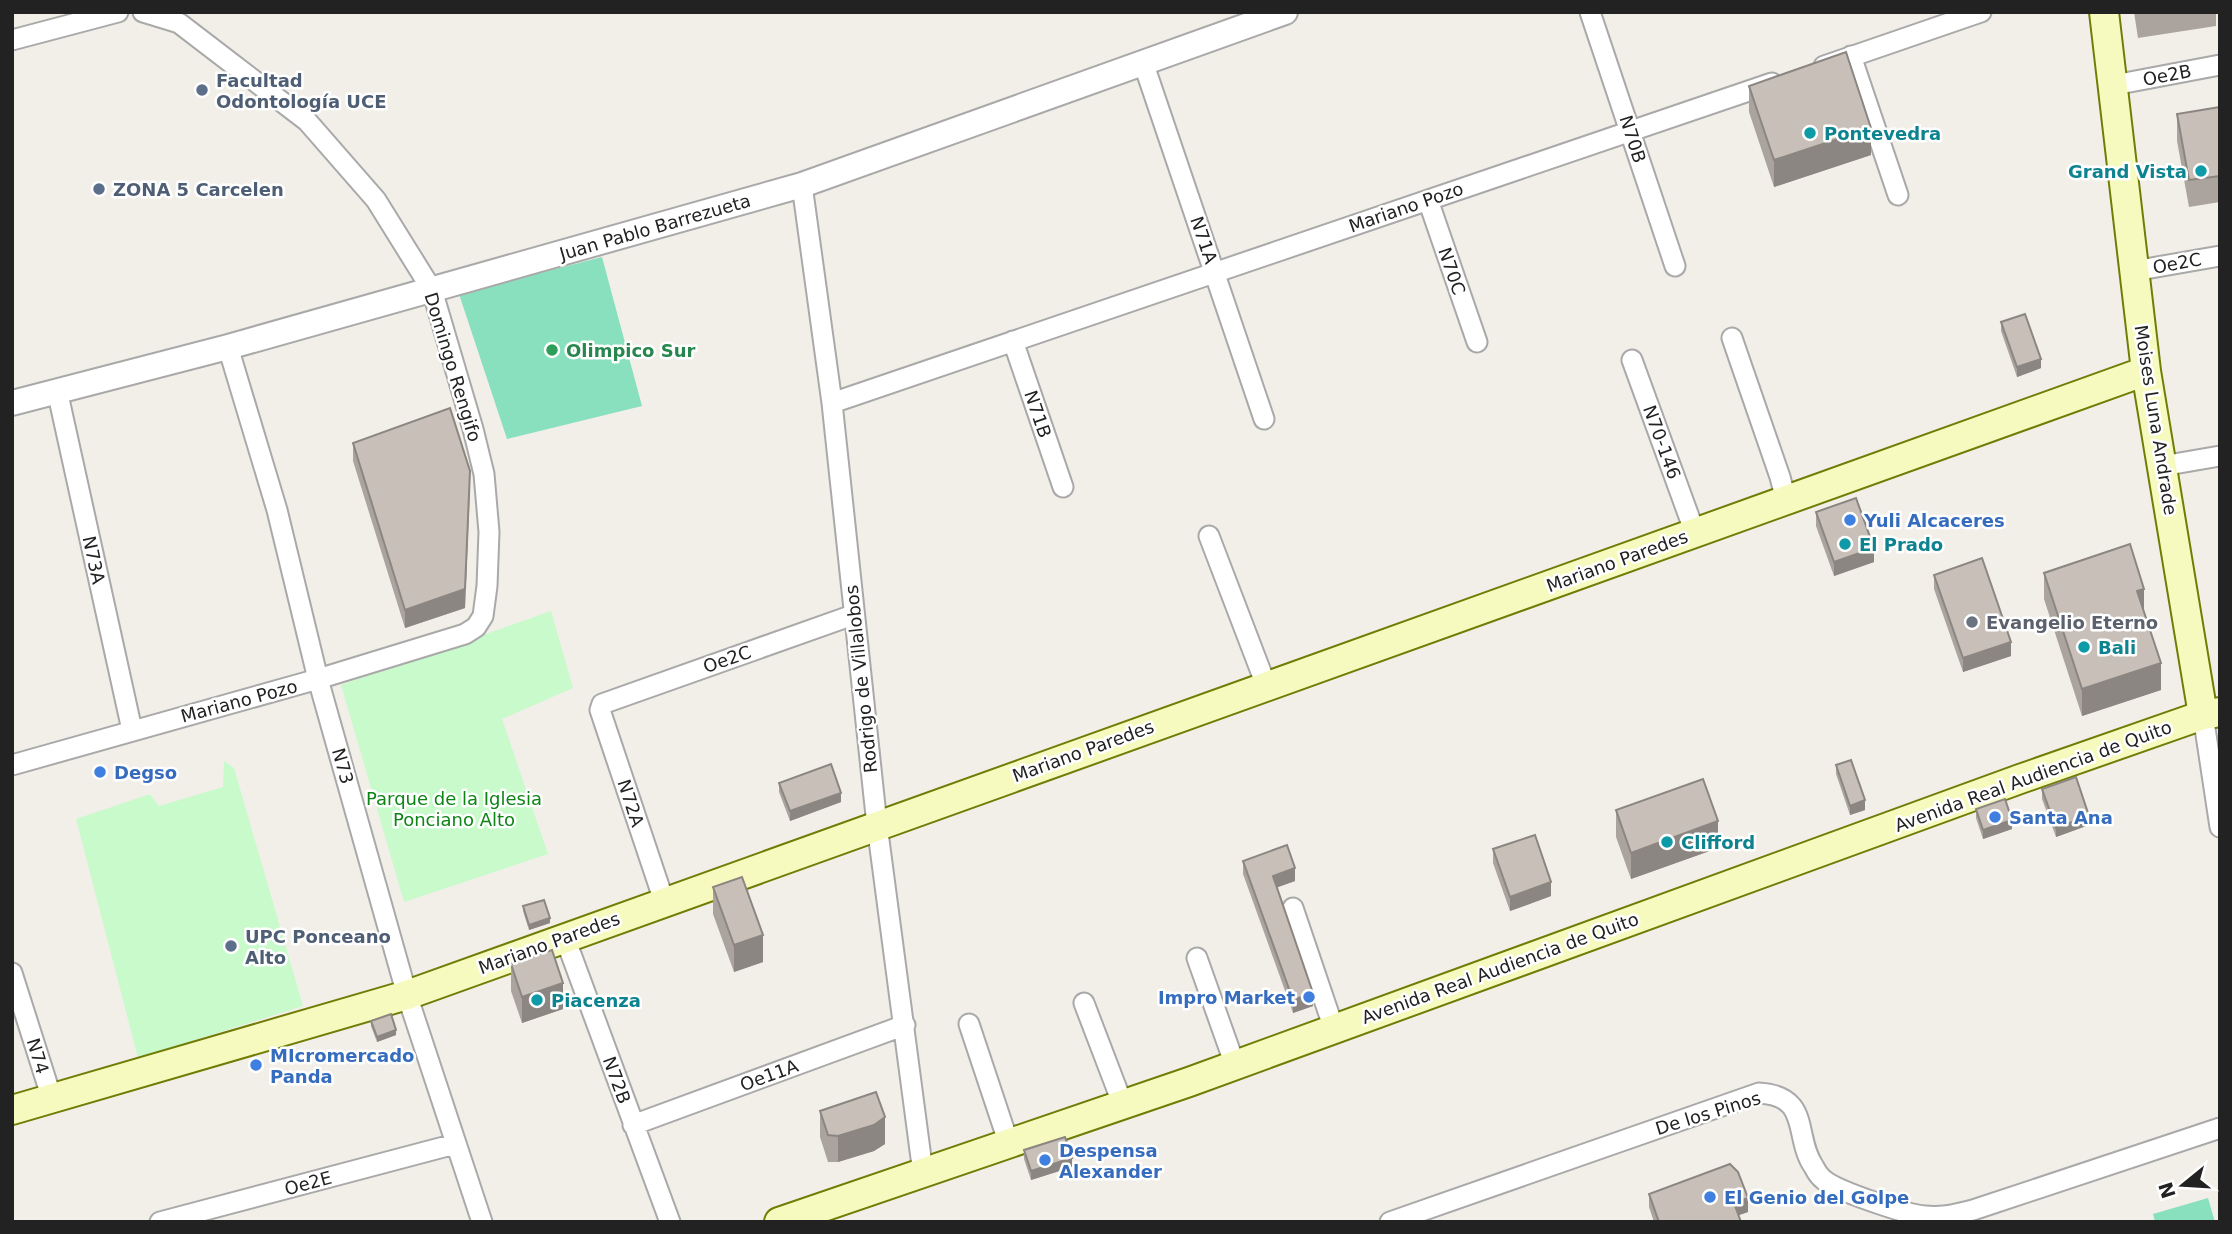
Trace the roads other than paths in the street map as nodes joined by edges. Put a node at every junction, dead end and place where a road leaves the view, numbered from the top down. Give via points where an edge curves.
1 (118, 12) edge
2 (143, 12) edge
3 (1285, 12) edge
4 (1590, 12) edge
5 (1981, 12) edge
6 (2104, 12) edge
7 (181, 18) edge
8 (12, 40) edge
9 (1852, 57) junction
10 (1143, 62) junction
11 (2220, 65) edge
12 (1812, 70) edge
13 (1787, 78) edge
14 (2113, 85) junction
15 (1631, 131) junction
16 (803, 185) junction
17 (1898, 195) dead end
18 (1428, 200) junction
19 (2220, 256) edge
20 (1675, 266) dead end
21 (2134, 271) junction
22 (1216, 272) junction
23 (432, 290) junction
24 (1732, 338) dead end
25 (1013, 341) junction
26 (1477, 342) dead end
27 (228, 347) junction
28 (1632, 360) dead end
29 (2146, 371) junction
30 (57, 390) junction
31 (12, 403) edge
32 (832, 403) junction
33 (1264, 419) dead end
34 (2220, 456) edge
35 (2162, 466) junction
36 (1063, 487) dead end
37 (1786, 500) junction
38 (1693, 528) junction
39 (1209, 536) dead end
40 (853, 615) junction
41 (465, 634) joint
42 (2208, 677) edge
43 (318, 679) junction
44 (1266, 685) junction
45 (601, 704) joint
46 (2211, 714) edge
47 (132, 730) junction
48 (12, 765) edge
49 (877, 825) junction
50 (2220, 827) edge
51 (664, 901) junction
52 (1293, 908) dead end
53 (565, 938) junction
54 (1197, 958) dead end
55 (12, 972) edge
56 (407, 995) junction
57 (1084, 1003) dead end
58 (969, 1024) dead end
59 (905, 1025) junction
60 (1335, 1029) junction
61 (1235, 1065) junction
62 (52, 1100) junction
63 (1123, 1105) junction
64 (12, 1110) edge
65 (634, 1125) junction
66 (2220, 1128) edge
67 (455, 1144) junction
68 (1009, 1144) junction
69 (923, 1173) junction
70 (160, 1222) edge
71 (482, 1222) edge
72 (670, 1222) edge
73 (779, 1222) edge
74 (1390, 1222) edge

1 - 8 street
2 - 7 street, Domingo Rengifo
3 - 10 street, Juan Pablo Barrezueta
4 - 15 street, N70B
5 - 9 street
6 - 14 main road, Moises Luna Andrade
7 - 23 street, Domingo Rengifo via 307,121 376,200
9 - 12 street
9 - 17 street
10 - 16 street, Juan Pablo Barrezueta
10 - 22 street, N71A
11 - 14 street, Oe2B
13 - 15 street, Mariano Pozo
14 - 21 main road, Moises Luna Andrade
15 - 18 street, Mariano Pozo
15 - 20 street, N70B
16 - 23 street, Juan Pablo Barrezueta
16 - 32 street, Rodrigo de Villalobos
18 - 22 street, Mariano Pozo
18 - 26 street, N70C
19 - 21 street, Oe2C
21 - 29 main road, Moises Luna Andrade
22 - 25 street, Mariano Pozo
22 - 33 street, N71A
23 - 27 street, Juan Pablo Barrezueta
23 - 41 street, Domingo Rengifo via 485,486 489,532 483,616
24 - 37 street
25 - 32 street, Mariano Pozo
25 - 36 street, N71B
27 - 30 street, Juan Pablo Barrezueta
27 - 43 street, N73 via 277,510
28 - 38 street, N70-146
29 - 35 main road, Moises Luna Andrade
29 - 37 main road, Mariano Paredes
30 - 31 street, Juan Pablo Barrezueta
30 - 47 street, N73A
32 - 40 street, Rodrigo de Villalobos
34 - 35 street
35 - 42 main road, Moises Luna Andrade
37 - 38 main road, Mariano Paredes
38 - 44 main road, Mariano Paredes
39 - 44 street
40 - 45 street, Oe2C
40 - 49 street, Rodrigo de Villalobos
41 - 43 street, Mariano Pozo
42 - 46 main road, Moises Luna Andrade
43 - 47 street, Mariano Pozo
43 - 56 street, N73
44 - 49 main road, Mariano Paredes
45 - 51 street, N72A
46 - 50 street, Moises Luna Andrade
46 - 60 main road, Avenida Real Audiencia de Quito
47 - 48 street, Mariano Pozo
49 - 51 main road, Mariano Paredes
49 - 59 street, Rodrigo de Villalobos
51 - 53 main road, Mariano Paredes
52 - 60 street
53 - 56 main road, Mariano Paredes
53 - 65 street, N72B
54 - 61 street
55 - 62 street, N74
56 - 62 main road, Mariano Paredes
56 - 67 street, N73
57 - 63 street
58 - 68 street
59 - 65 street, Oe11A
59 - 69 street, Rodrigo de Villalobos
60 - 61 main road, Avenida Real Audiencia de Quito
61 - 63 main road, Avenida Real Audiencia de Quito
62 - 64 main road, Mariano Paredes
63 - 68 main road, Avenida Real Audiencia de Quito
65 - 72 street, N72B
66 - 74 street, De los Pinos via 1972,1210 1946,1217 1922,1216 1841,1190 1824,1180 1812,1165 1793,1108 1785,1099 1759,1093
67 - 70 street, Oe2E
67 - 71 street, N73
68 - 69 main road, Avenida Real Audiencia de Quito
69 - 73 main road, Avenida Real Audiencia de Quito

